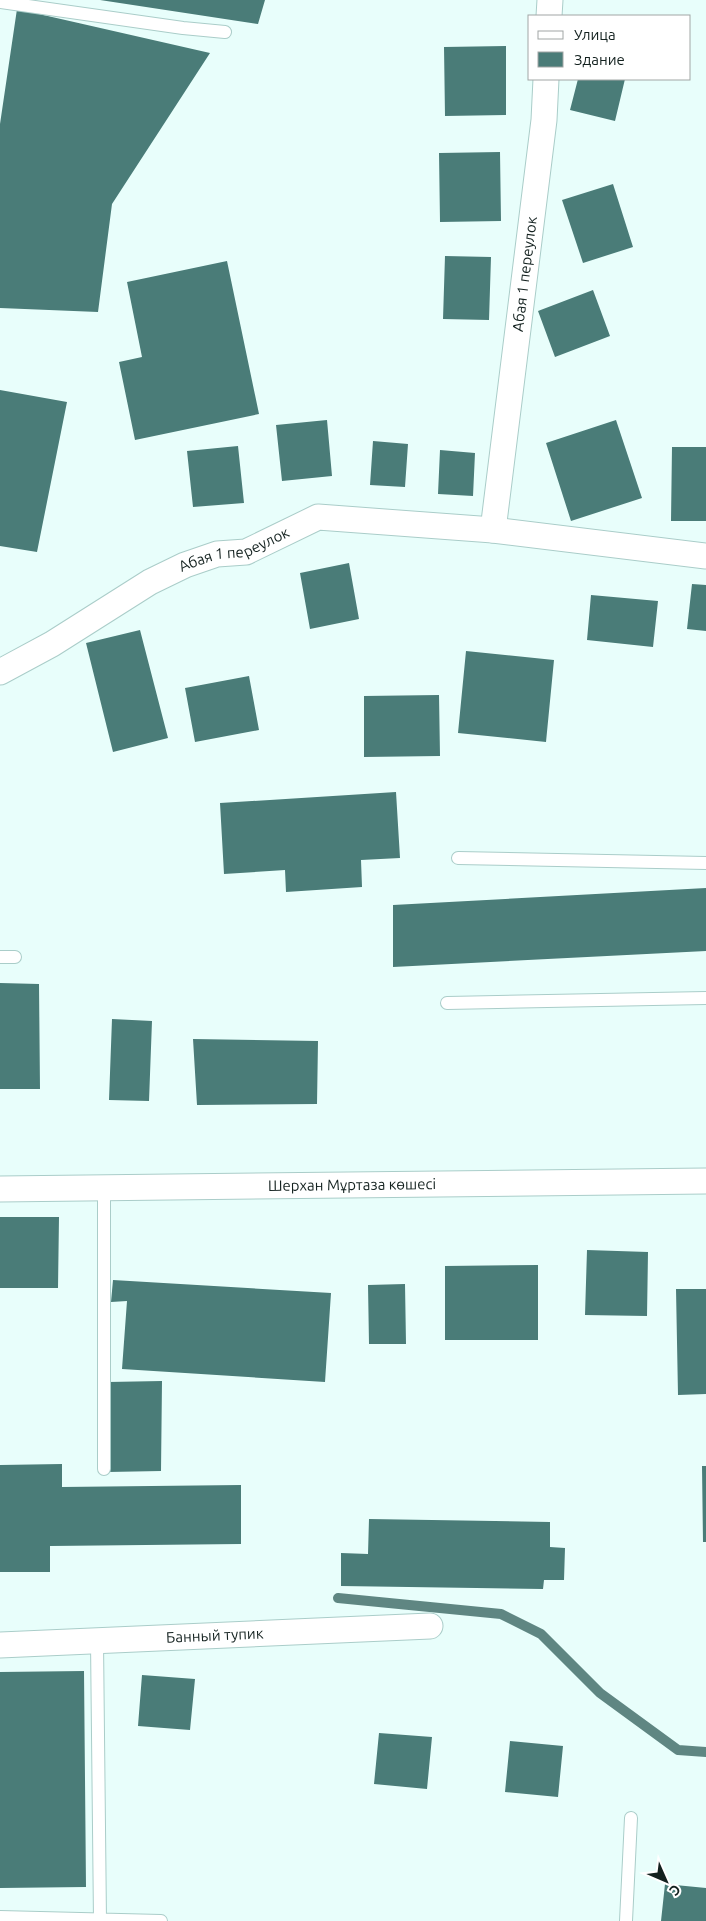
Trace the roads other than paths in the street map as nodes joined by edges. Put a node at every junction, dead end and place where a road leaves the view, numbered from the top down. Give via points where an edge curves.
1 (550, 0) edge
2 (0, 2) edge
3 (549, 15) edge
4 (225, 32) dead end
5 (546, 80) edge
6 (493, 530) junction
7 (706, 556) edge
8 (0, 672) edge
9 (458, 858) dead end
10 (706, 863) edge
11 (0, 956) edge
12 (15, 957) dead end
13 (706, 998) edge
14 (447, 1003) dead end
15 (706, 1182) edge
16 (104, 1188) junction
17 (0, 1189) edge
18 (104, 1469) dead end
19 (430, 1626) dead end
20 (97, 1640) junction
21 (0, 1645) edge
22 (631, 1818) dead end
23 (0, 1917) edge
24 (100, 1920) edge
25 (161, 1921) edge
26 (626, 1921) edge

1 - 3 street
2 - 4 lane
5 - 6 street, Абая 1 переулок via 544,120
6 - 7 street, Абая 1 переулок
6 - 8 street, Абая 1 переулок via 318,517 246,552 217,554 150,582 52,644
9 - 10 lane
11 - 12 lane
13 - 14 lane
15 - 16 street, Шерхан Мұртаза көшесі
16 - 17 street, Шерхан Мұртаза көшесі
16 - 18 lane
19 - 20 street, Банный тупик
20 - 21 street, Банный тупик
20 - 24 lane
22 - 26 lane
23 - 24 lane
24 - 25 lane

